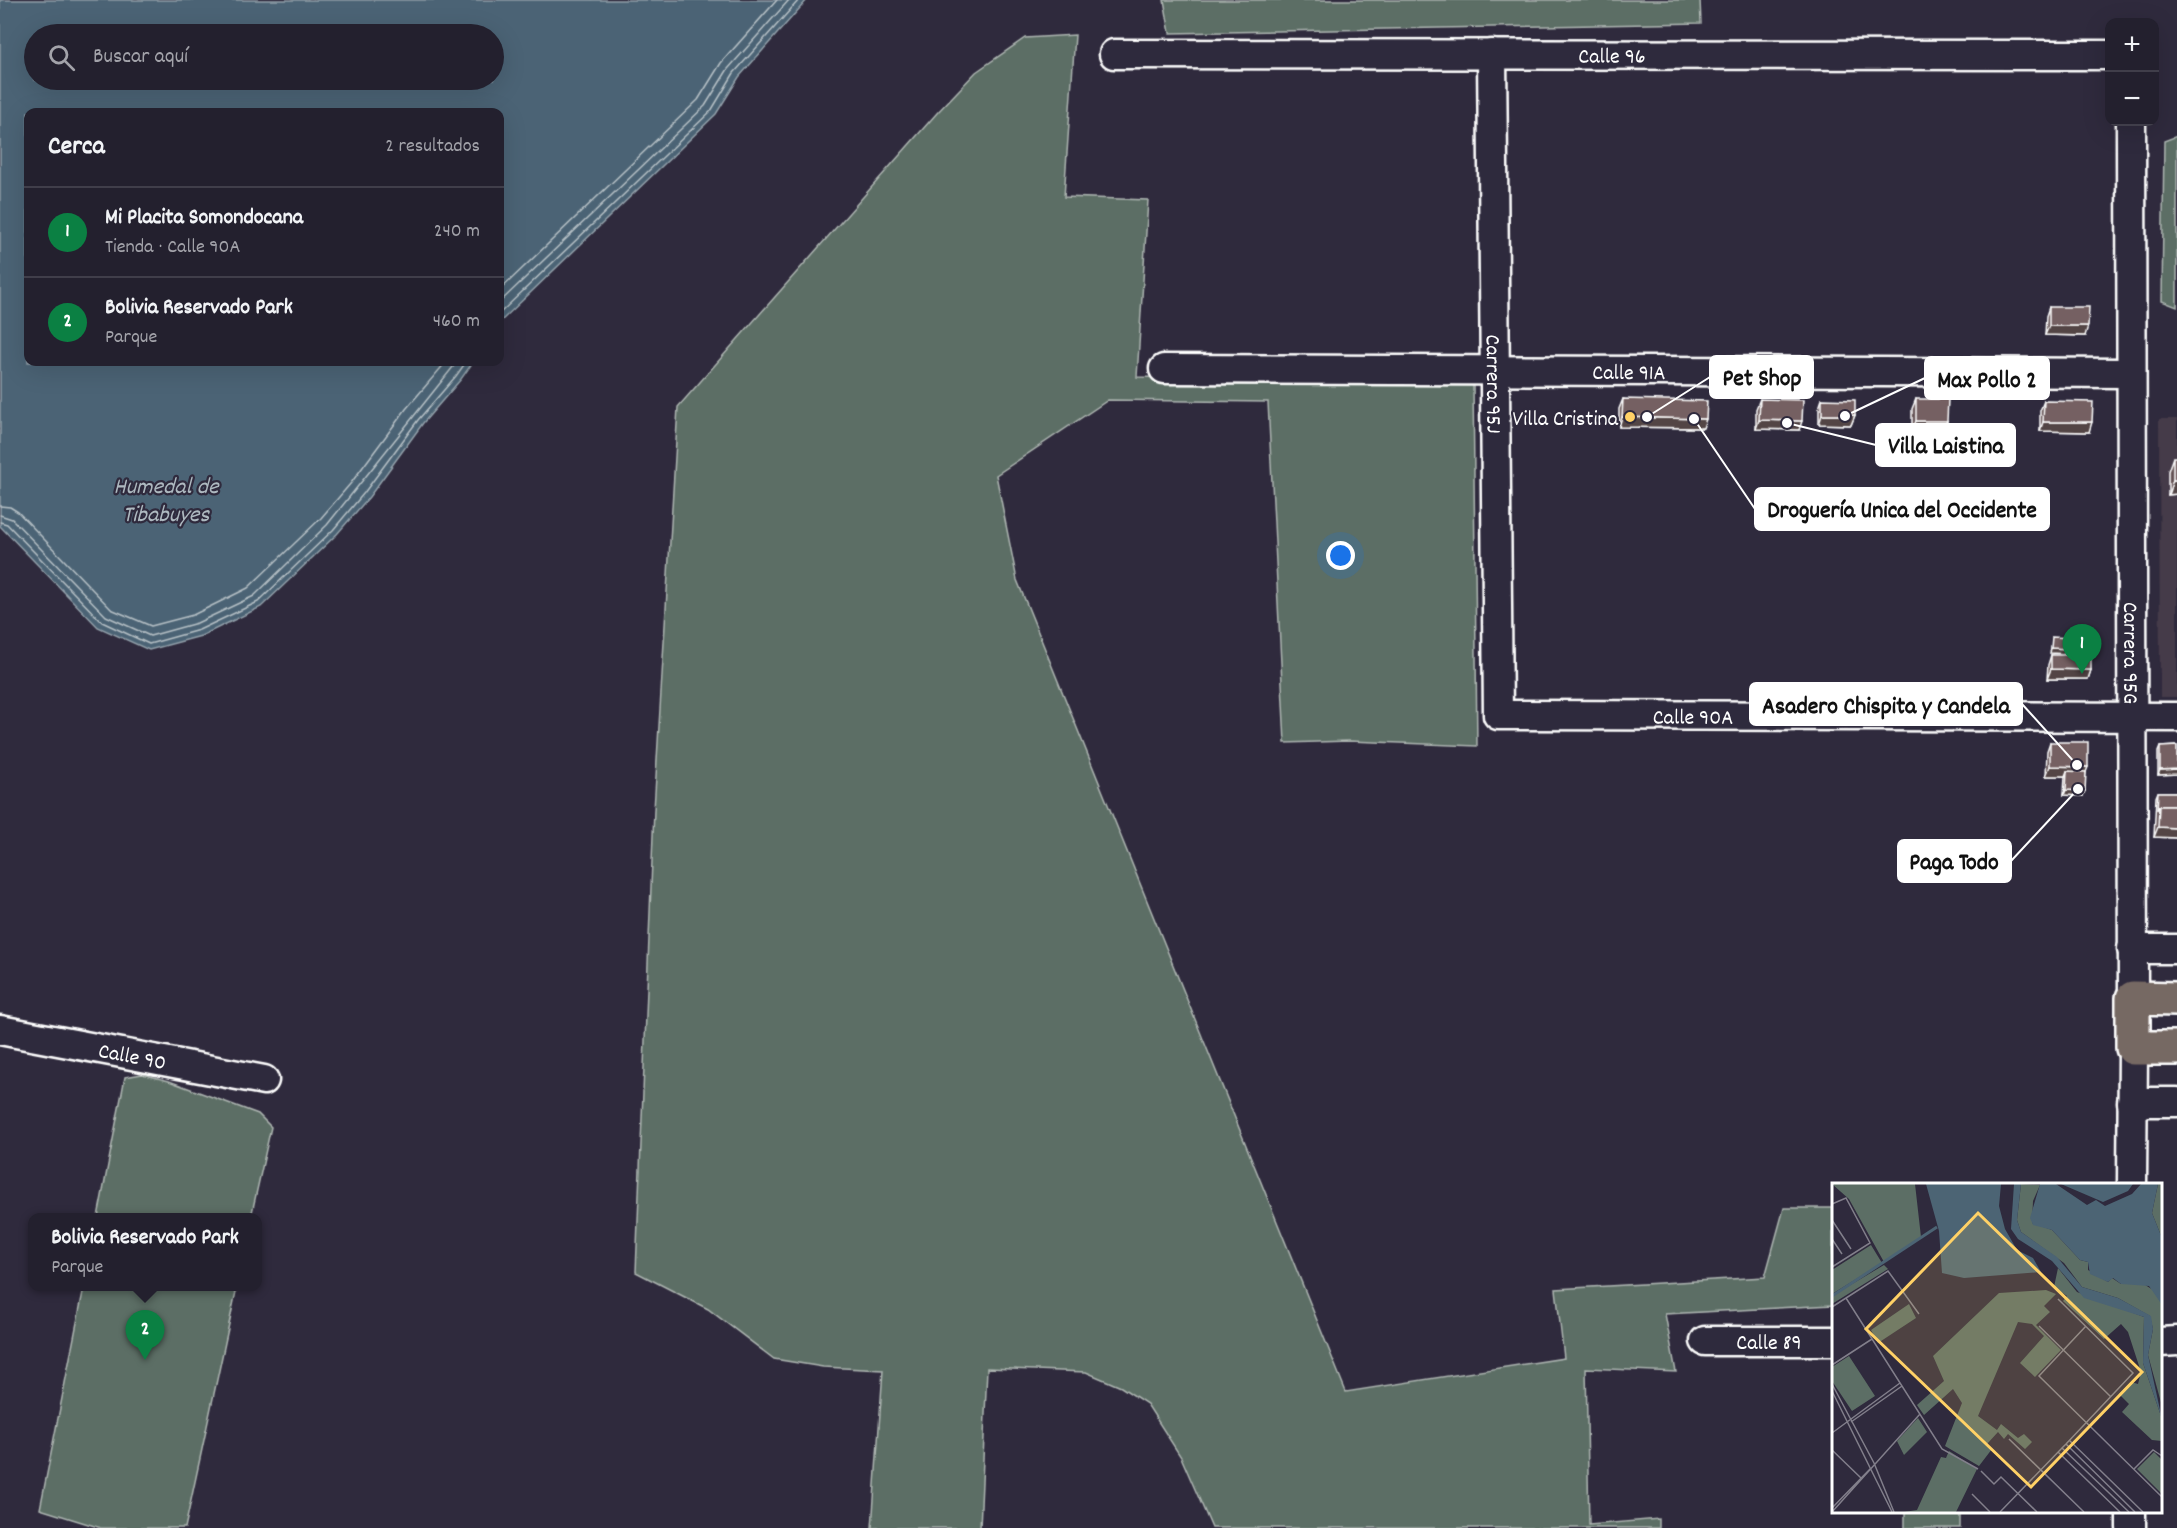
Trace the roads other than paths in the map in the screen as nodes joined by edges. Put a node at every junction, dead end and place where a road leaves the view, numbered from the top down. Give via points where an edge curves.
1 (1114, 54) dead end
2 (1492, 54) junction
3 (2105, 55) edge
4 (2131, 126) edge
5 (1164, 369) dead end
6 (1495, 370) junction
7 (2131, 374) junction
8 (1498, 714) joint
9 (2132, 717) junction
10 (2177, 717) edge
11 (2133, 949) junction
12 (2177, 949) edge
13 (2133, 998) junction
14 (2177, 999) edge
15 (0, 1030) edge
16 (2133, 1048) junction
17 (2177, 1048) edge
18 (264, 1080) dead end
19 (2132, 1102) junction
20 (2177, 1102) edge
21 (2132, 1183) edge
22 (1705, 1341) dead end
23 (1832, 1341) edge
24 (2177, 1341) edge
25 (2162, 1342) edge

1 - 2 street, Calle 96
2 - 3 street, Calle 96
2 - 6 street, Carrera 95J
4 - 7 street, Carrera 95G
5 - 6 street, Calle 91A
6 - 7 street, Calle 91A
6 - 8 street, Carrera 95J
7 - 9 street, Carrera 95G
8 - 9 street, Calle 90A
9 - 10 street, Calle 90A
9 - 11 street, Carrera 95G
11 - 12 street
11 - 13 street, Carrera 95G
13 - 14 main road
13 - 16 main road, Carrera 95G
15 - 18 street, Calle 90
16 - 17 main road
16 - 19 street, Carrera 95G
19 - 20 street
19 - 21 street, Carrera 95G
22 - 23 street, Calle 89
24 - 25 street

